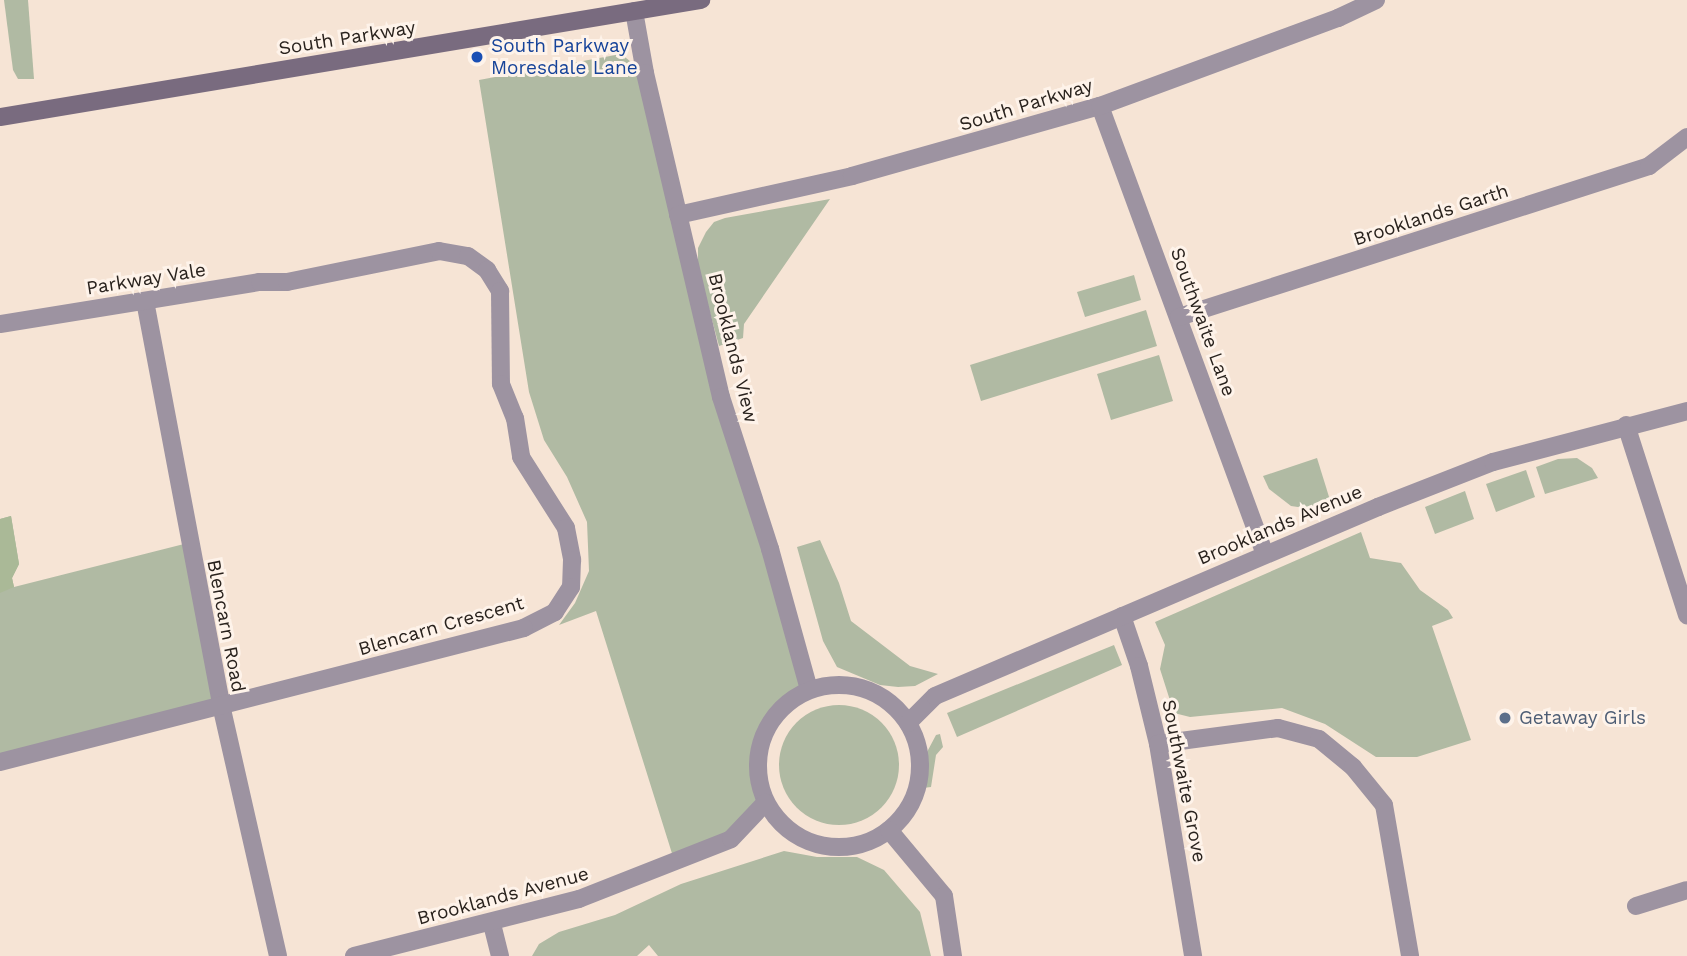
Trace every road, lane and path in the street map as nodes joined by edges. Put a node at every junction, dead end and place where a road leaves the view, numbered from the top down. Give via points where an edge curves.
1 (702, 0) edge
2 (1376, 0) edge
3 (634, 11) junction
4 (1100, 106) junction
5 (0, 117) edge
6 (1687, 137) edge
7 (678, 215) junction
8 (468, 256) joint
9 (145, 302) junction
10 (1179, 317) junction
11 (0, 324) edge
12 (1687, 411) edge
13 (1626, 425) junction
14 (1265, 554) junction
15 (1687, 615) edge
16 (1122, 616) junction
17 (809, 690) junction
18 (220, 705) junction
19 (908, 723) junction
20 (1158, 744) junction
21 (0, 762) edge
22 (765, 803) junction
23 (889, 830) junction
24 (1687, 890) edge
25 (1636, 906) dead end
26 (492, 924) junction
27 (278, 956) edge
28 (354, 956) edge
29 (500, 956) edge
30 (953, 956) edge
31 (1193, 956) edge
32 (1410, 956) edge

1 - 3 street, South Parkway
2 - 4 street, South Parkway
3 - 5 street, South Parkway
3 - 7 street, Brooklands View
4 - 7 street, South Parkway via 865,173
4 - 10 street, Southwaite Lane
6 - 10 street, Brooklands Garth via 1649,166
7 - 17 street, Brooklands View via 721,397
8 - 9 street, Parkway Vale via 439,251 287,282 260,282
8 - 18 street, Blencarn Crescent via 487,270 500,291 502,384 515,418 521,457 566,528 571,587 555,612 524,628
9 - 11 street, Parkway Vale
9 - 18 street, Blencarn Road
10 - 14 street, Southwaite Lane
12 - 13 street, Brooklands Avenue
13 - 14 street, Brooklands Avenue via 1493,462
13 - 15 street
14 - 16 street, Brooklands Avenue
16 - 19 street, Brooklands Avenue via 935,696
16 - 20 street, Southwaite Grove
17 - 19 street via 831,685 875,693 894,705
17 - 22 street via 775,715 761,740 757,768
18 - 21 street, Blencarn Crescent
18 - 27 street, Blencarn Road
19 - 23 street via 919,756 916,792 906,813
20 - 31 street, Southwaite Grove
20 - 32 street via 1278,728 1319,739 1344,760 1384,805
22 - 23 street via 798,837 821,846 845,848 869,842
22 - 26 street, Brooklands Avenue via 731,839 579,900
23 - 30 street via 944,896
24 - 25 street
26 - 28 street, Brooklands Avenue
26 - 29 street

